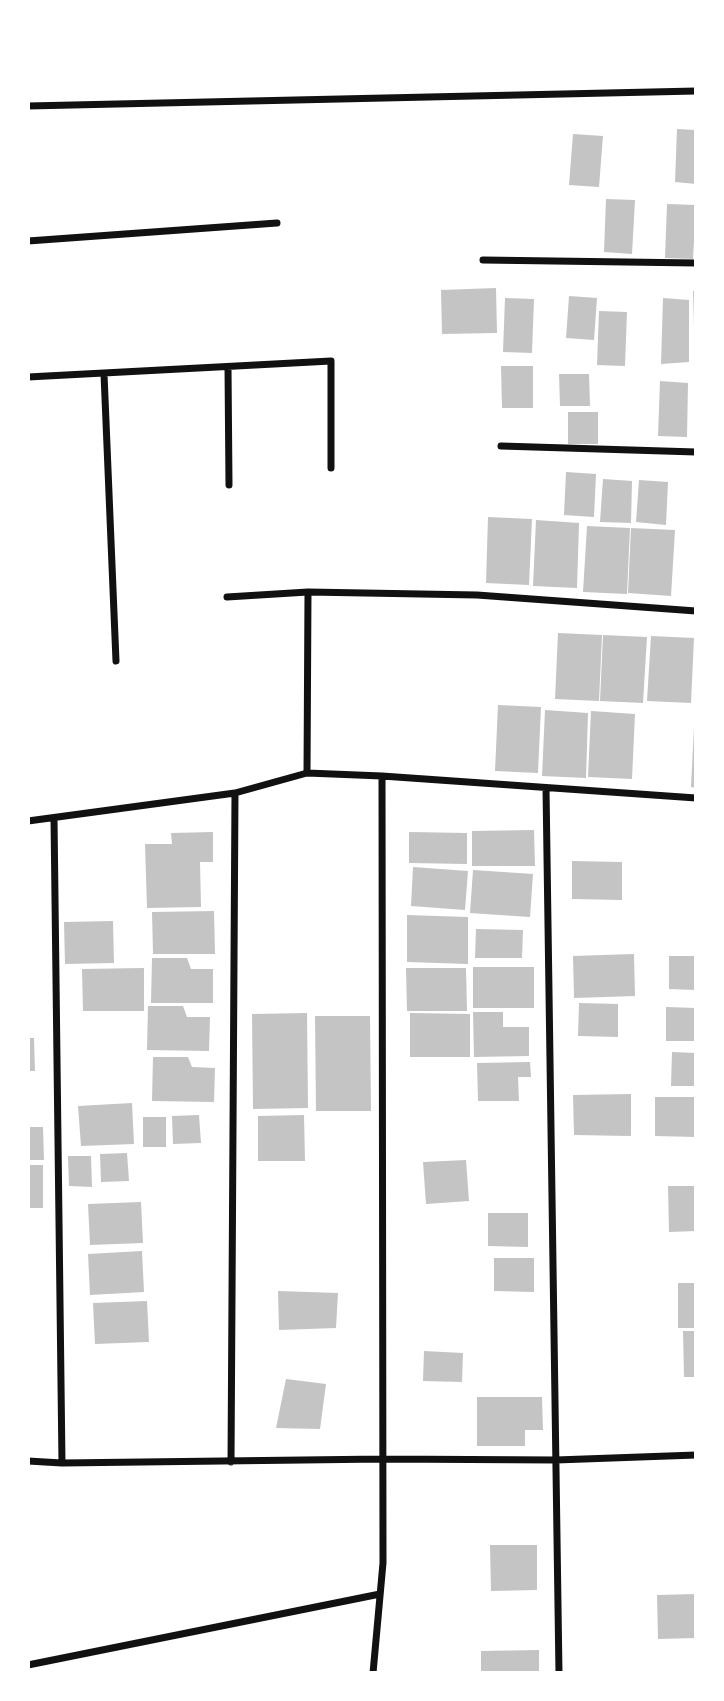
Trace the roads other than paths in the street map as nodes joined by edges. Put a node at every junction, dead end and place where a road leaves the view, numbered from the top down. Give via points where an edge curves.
1 (696, 91) edge
2 (28, 106) edge
3 (277, 223) dead end
4 (28, 241) edge
5 (484, 260) dead end
6 (696, 263) edge
7 (228, 367) junction
8 (104, 374) junction
9 (28, 377) edge
10 (501, 446) dead end
11 (696, 452) edge
12 (331, 468) dead end
13 (229, 485) dead end
14 (309, 592) junction
15 (227, 597) dead end
16 (696, 611) edge
17 (116, 662) dead end
18 (307, 773) junction
19 (382, 776) junction
20 (546, 788) junction
21 (234, 793) junction
22 (696, 798) edge
23 (54, 818) junction
24 (28, 821) edge
25 (696, 1455) edge
26 (383, 1459) junction
27 (556, 1460) junction
28 (28, 1461) edge
29 (230, 1462) junction
30 (62, 1463) junction
31 (380, 1594) junction
32 (28, 1665) edge
33 (373, 1673) edge
34 (559, 1673) edge

1 - 2 street
3 - 4 street
5 - 6 street
7 - 8 street
7 - 12 street via 331,361
7 - 13 street
8 - 9 street
8 - 17 street
10 - 11 street
14 - 15 street
14 - 16 street via 477,595
14 - 18 street
18 - 19 street
18 - 21 street
19 - 20 street
19 - 26 street
20 - 22 street
20 - 27 street
21 - 23 street
21 - 29 street
23 - 24 street
23 - 30 street
25 - 27 street
26 - 27 street
26 - 29 street
26 - 31 street
27 - 34 street
28 - 30 street
29 - 30 street
31 - 32 street
31 - 33 street

